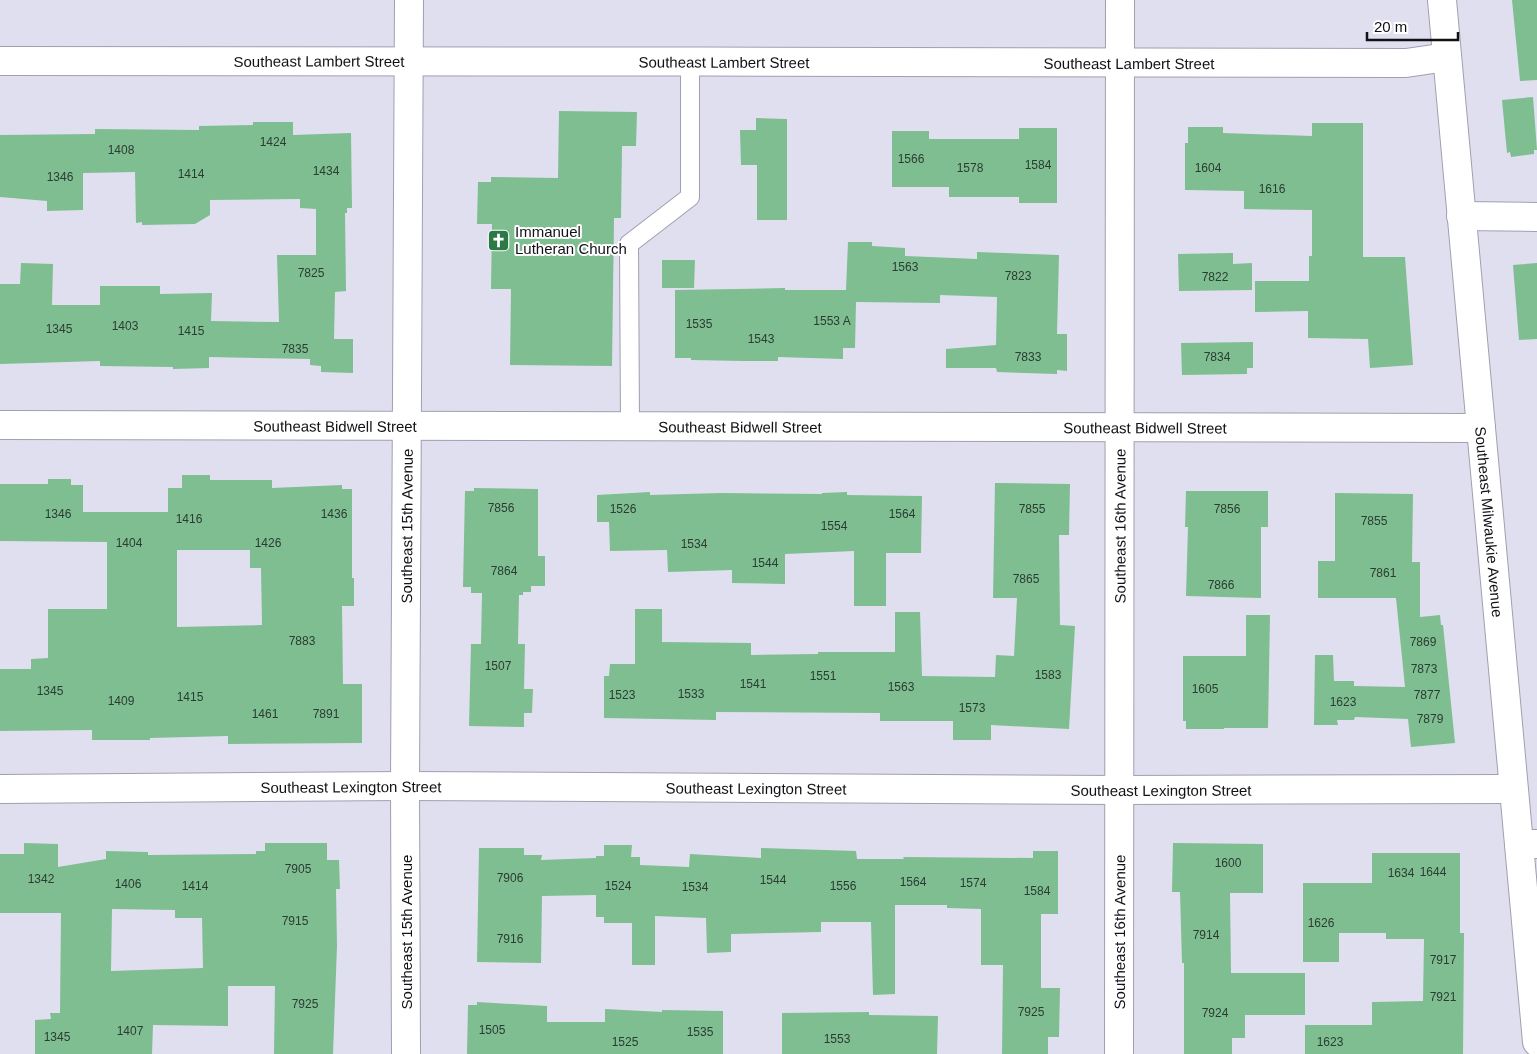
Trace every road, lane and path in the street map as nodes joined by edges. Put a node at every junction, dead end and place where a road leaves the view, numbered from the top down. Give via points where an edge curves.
1 (409, 0) edge
2 (1120, 0) edge
3 (1442, 0) edge
4 (1447, 57) junction
5 (409, 60) junction
6 (0, 61) edge
7 (690, 61) junction
8 (1120, 64) junction
9 (1461, 216) junction
10 (1537, 217) edge
11 (0, 425) edge
12 (407, 425) junction
13 (630, 426) junction
14 (1481, 428) junction
15 (1120, 429) junction
16 (405, 786) junction
17 (0, 789) edge
18 (1513, 789) junction
19 (1119, 790) junction
20 (1528, 844) edge
21 (1537, 1042) edge
22 (406, 1054) edge
23 (1119, 1054) edge

1 - 5 street, Southeast 15th Avenue
2 - 8 street, Southeast 16th Avenue
3 - 4 street, Southeast Milwaukie Avenue
4 - 8 street, Southeast Lambert Street via 1406,63
4 - 9 street, Southeast Milwaukie Avenue
5 - 6 street, Southeast Lambert Street
5 - 7 street, Southeast Lambert Street
5 - 12 street, Southeast 15th Avenue
7 - 8 street, Southeast Lambert Street
7 - 13 lane via 690,197 629,244
8 - 15 street, Southeast 16th Avenue
9 - 10 street
9 - 14 street, Southeast Milwaukie Avenue
11 - 12 street, Southeast Bidwell Street
12 - 13 street, Southeast Bidwell Street
12 - 16 street, Southeast 15th Avenue
13 - 15 street, Southeast Bidwell Street
14 - 15 street, Southeast Bidwell Street
14 - 18 street, Southeast Milwaukie Avenue
15 - 19 street, Southeast 16th Avenue
16 - 17 street, Southeast Lexington Street
16 - 19 street, Southeast Lexington Street
16 - 22 street, Southeast 15th Avenue
18 - 19 street, Southeast Lexington Street
18 - 20 street, Southeast Milwaukie Avenue
19 - 23 street, Southeast 16th Avenue
20 - 21 street, Southeast Milwaukie Avenue

